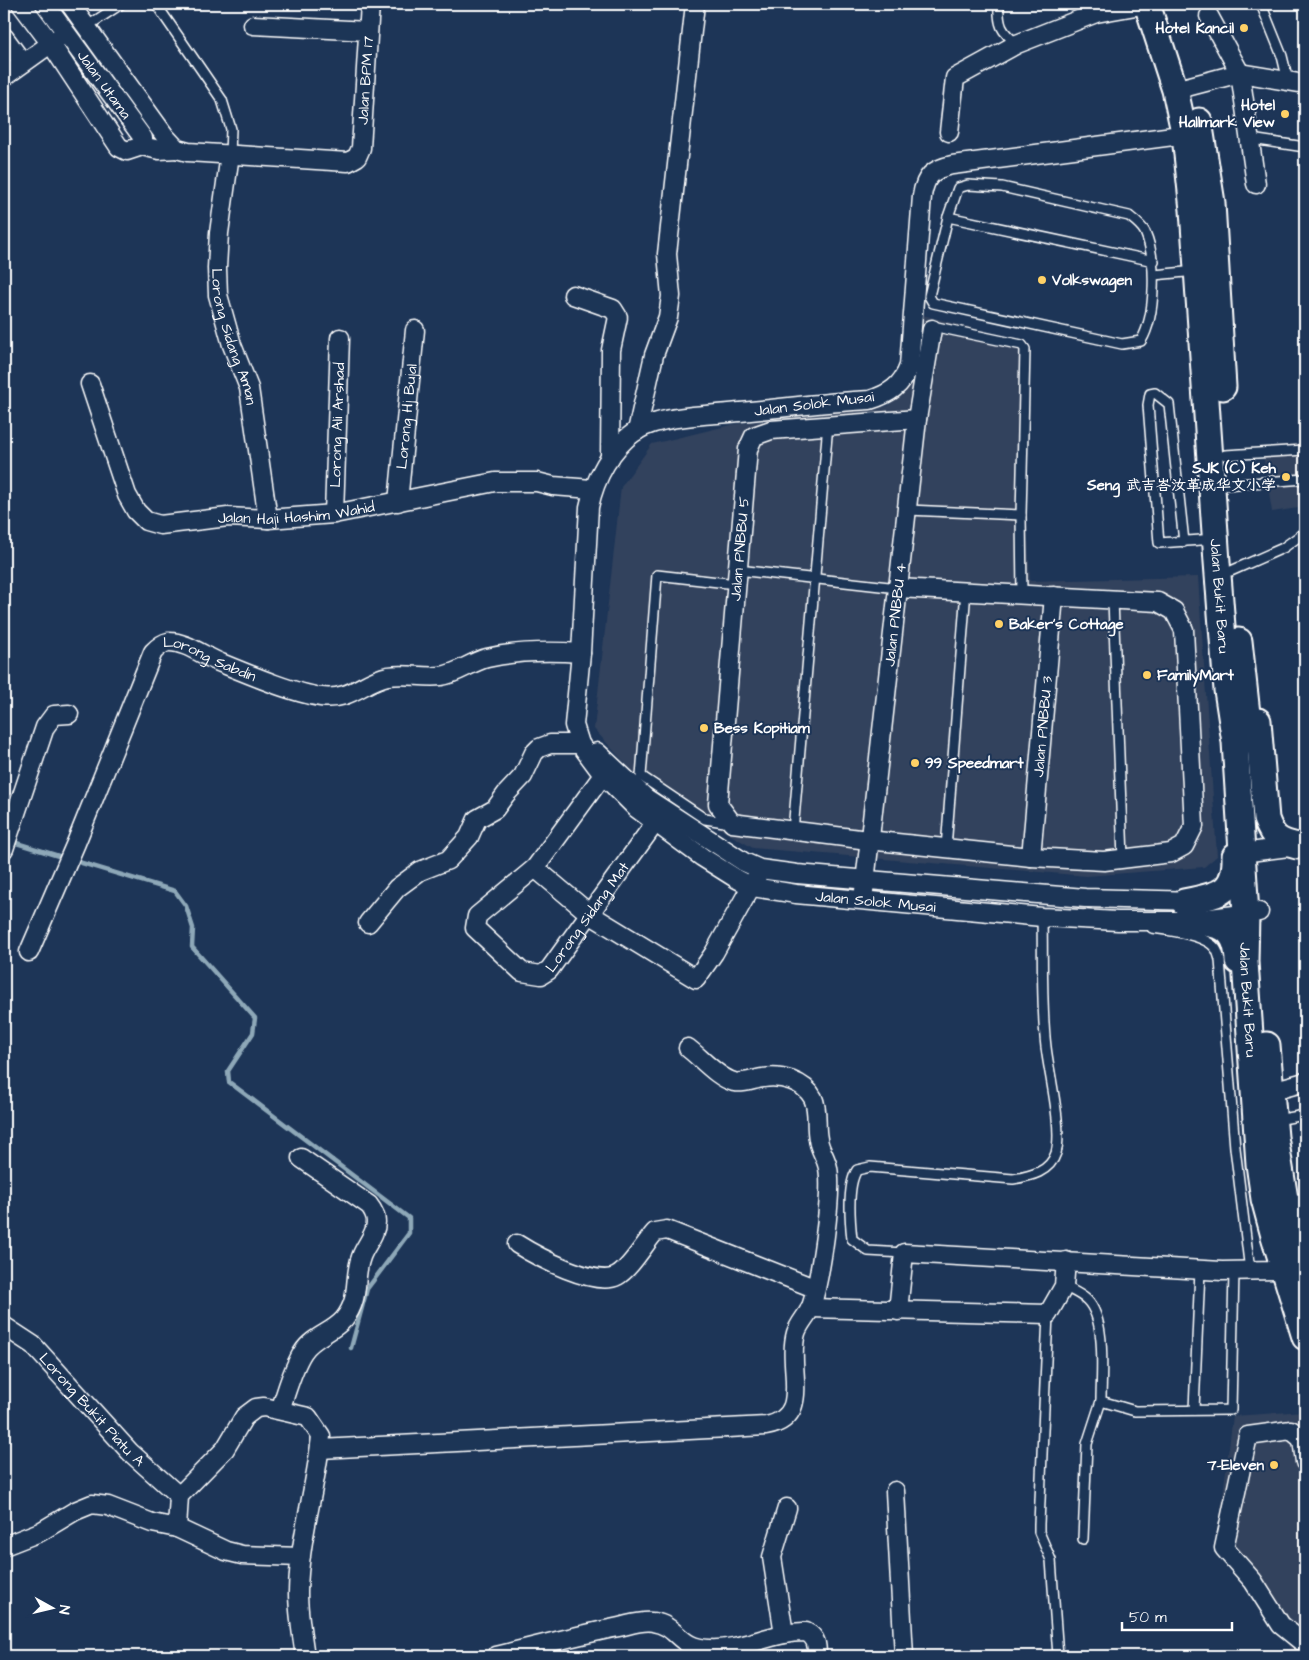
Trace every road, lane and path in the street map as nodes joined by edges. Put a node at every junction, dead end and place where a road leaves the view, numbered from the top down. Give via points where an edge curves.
1 (21, 4) edge
2 (45, 4) edge
3 (70, 4) edge
4 (120, 4) edge
5 (156, 4) edge
6 (370, 4) edge
7 (695, 4) edge
8 (998, 4) edge
9 (1147, 4) edge
10 (1160, 4) edge
11 (1261, 4) edge
12 (1210, 16) dead end
13 (253, 25) dead end
14 (86, 27) junction
15 (368, 31) junction
16 (66, 33) junction
17 (4, 37) edge
18 (51, 44) junction
19 (1017, 44) junction
20 (23, 63) junction
21 (1240, 73) junction
22 (4, 77) edge
23 (1297, 83) edge
24 (1182, 88) junction
25 (949, 132) dead end
26 (1193, 133) junction
27 (1251, 139) junction
28 (142, 146) junction
29 (1305, 147) edge
30 (177, 148) junction
31 (230, 154) junction
32 (1256, 184) dead end
33 (948, 217) junction
34 (1154, 261) junction
35 (1207, 270) junction
36 (1154, 275) junction
37 (573, 295) dead end
38 (932, 329) joint
39 (415, 330) dead end
40 (340, 338) dead end
41 (90, 384) dead end
42 (917, 419) junction
43 (828, 424) junction
44 (636, 431) junction
45 (1305, 450) edge
46 (1225, 455) junction
47 (610, 458) junction
48 (1305, 479) edge
49 (1225, 485) junction
50 (592, 489) junction
51 (398, 502) junction
52 (908, 510) junction
53 (334, 514) junction
54 (1021, 515) junction
55 (268, 519) junction
56 (1305, 532) edge
57 (1215, 539) junction
58 (1184, 542) junction
59 (1231, 571) junction
60 (737, 577) junction
61 (815, 578) junction
62 (898, 588) junction
63 (966, 590) junction
64 (1022, 595) junction
65 (1054, 596) junction
66 (1113, 600) junction
67 (581, 653) junction
68 (1241, 658) junction
69 (1227, 690) junction
70 (69, 714) dead end
71 (574, 725) junction
72 (580, 744) junction
73 (603, 775) junction
74 (655, 823) junction
75 (732, 823) junction
76 (793, 831) junction
77 (868, 840) junction
78 (1301, 845) edge
79 (946, 848) junction
80 (4, 849) edge
81 (1249, 852) junction
82 (1031, 857) junction
83 (1123, 858) junction
84 (535, 868) junction
85 (760, 869) junction
86 (865, 880) junction
87 (753, 887) junction
88 (863, 902) junction
89 (1252, 904) junction
90 (1185, 912) junction
91 (590, 915) junction
92 (1042, 917) junction
93 (1118, 921) junction
94 (368, 923) dead end
95 (29, 952) dead end
96 (688, 1048) dead end
97 (1305, 1082) edge
98 (1272, 1091) junction
99 (1305, 1115) edge
100 (1264, 1118) junction
101 (301, 1158) dead end
102 (1296, 1204) edge
103 (517, 1244) dead end
104 (904, 1253) junction
105 (1066, 1261) junction
106 (1297, 1267) edge
107 (1200, 1270) junction
108 (1242, 1271) junction
109 (1064, 1286) junction
110 (814, 1288) junction
111 (810, 1308) junction
112 (898, 1311) junction
113 (1048, 1314) junction
114 (4, 1326) edge
115 (1305, 1338) edge
116 (1101, 1400) junction
117 (280, 1410) junction
118 (1194, 1410) junction
119 (1304, 1438) edge
120 (320, 1449) junction
121 (1305, 1462) edge
122 (895, 1491) dead end
123 (179, 1496) junction
124 (787, 1508) dead end
125 (177, 1528) junction
126 (1083, 1539) dead end
127 (5, 1541) edge
128 (301, 1556) junction
129 (784, 1634) junction
130 (1304, 1640) edge
131 (305, 1656) edge
132 (496, 1656) edge
133 (817, 1656) edge
134 (904, 1656) edge
135 (1058, 1656) edge

1 - 18 street
2 - 16 street, Jalan Utama
3 - 14 street
4 - 14 lane
5 - 31 lane via 222,100 231,129
6 - 15 street, Jalan BPM 17
7 - 44 street via 668,254 670,303
8 - 19 lane via 1003,33
9 - 19 street via 1096,13
9 - 24 main road, Jalan Bukit Baru
10 - 24 main road, Jalan Bukit Baru
11 - 23 lane
12 - 21 street
13 - 15 street
14 - 30 street
15 - 31 street, Jalan BPM 17 via 361,148 356,157 348,162
16 - 18 street
16 - 28 street, Jalan Utama via 143,138
17 - 20 street
18 - 20 street
18 - 28 street via 119,147 127,151
19 - 25 street via 955,78
20 - 22 street
21 - 23 street
21 - 24 street
21 - 27 street
24 - 26 main road, Jalan Bukit Baru
26 - 35 main road, Jalan Bukit Baru
26 - 44 street, Jalan Solok Musai via 934,170 928,176 922,196 908,366 904,378 895,388 870,400 670,420
27 - 29 lane
27 - 32 street
28 - 30 street via 159,150
30 - 31 street via 188,152
31 - 55 street, Lorong Sidang Aman via 217,268 218,295 232,345 249,388
33 - 34 lane
33 - 34 lane via 958,188 968,185 1002,187 1056,198 1129,216 1144,231
33 - 36 lane via 929,296 933,303 1122,344 1141,341 1147,331
34 - 36 lane
35 - 36 lane
35 - 46 main road, Jalan Bukit Baru
35 - 57 main road, Jalan Bukit Baru
37 - 47 street via 613,309 618,317 611,350
38 - 42 street, Jalan PNBBU 4
38 - 54 lane via 937,327 1022,345 1025,350
39 - 51 street, Lorong Hj Bujal
40 - 53 street, Lorong Ali Arshad
41 - 55 street, Jalan Haji Hashim Wahid via 127,495 136,511 146,520 160,525 228,517
42 - 43 street, Jalan PNBBU 5
42 - 52 street, Jalan PNBBU 4
43 - 60 street, Jalan PNBBU 5 via 771,430 754,436 748,448
43 - 61 lane
44 - 47 street, Jalan Solok Musai
45 - 46 lane
46 - 49 main road, Jalan Bukit Baru
47 - 50 street, Jalan Solok Musai
48 - 49 lane
49 - 59 main road, Jalan Bukit Baru
50 - 51 street, Jalan Haji Hashim Wahid via 537,482 495,482
50 - 67 street, Jalan Solok Musai via 586,529
51 - 53 street, Jalan Haji Hashim Wahid
52 - 54 lane
52 - 62 street, Jalan PNBBU 4
53 - 55 street, Jalan Haji Hashim Wahid
54 - 64 lane
56 - 59 lane via 1283,548
57 - 58 lane
57 - 69 main road, Jalan Bukit Baru
58 - 58 lane via 1159,544 1148,405 1150,394 1155,393 1169,404
59 - 68 main road, Jalan Bukit Baru
60 - 61 lane
60 - 75 street, Jalan PNBBU 5 via 718,804
60 - 75 lane via 657,575 641,776 705,819
61 - 62 lane
61 - 76 lane
62 - 63 street
62 - 77 street, Jalan PNBBU 4
63 - 64 street
63 - 79 lane
64 - 65 street
65 - 66 street
65 - 82 street, Jalan PNBBU 3
66 - 83 lane
66 - 83 street via 1158,602 1174,612 1184,630 1194,826 1184,846 1171,852
67 - 71 street, Jalan Solok Musai
67 - 95 street, Lorong Sabdin via 556,651 486,658 442,676 387,676 357,692 340,697 322,697 167,642 153,652
68 - 78 main road via 1255,703 1266,819 1271,832 1281,842
68 - 81 main road, Jalan Bukit Baru via 1253,773
69 - 81 main road, Jalan Bukit Baru
69 - 90 main road via 1234,874 1227,889
70 - 80 street via 54,715 46,727
71 - 72 street, Jalan Solok Musai
71 - 85 street, Jalan Solok Musai via 646,798 744,862
72 - 73 street, Jalan Solok Musai
72 - 94 street via 550,744 534,753 523,776 496,809 477,819 469,836 448,860 420,871 397,888
73 - 74 street, Jalan Solok Musai
73 - 84 street
74 - 87 street, Jalan Solok Musai via 702,857
74 - 91 street, Lorong Sidang Mat
75 - 76 street
76 - 77 street
77 - 79 street
77 - 86 street, Jalan PNBBU 4
78 - 81 street
79 - 82 street
81 - 89 main road, Jalan Bukit Baru
82 - 83 street via 1104,861
84 - 91 street
84 - 91 street, Lorong Sidang Mat via 480,913 476,920 475,928 522,972 532,975 549,970
85 - 86 street, Jalan Solok Musai
85 - 87 street
86 - 88 street, Jalan PNBBU 4
86 - 90 street, Jalan Solok Musai via 1085,898
87 - 88 street, Jalan Solok Musai
87 - 91 street via 696,979
88 - 92 street, Jalan Solok Musai
89 - 90 street, Jalan Solok Musai
89 - 98 main road, Jalan Bukit Baru
89 - 100 main road, Jalan Bukit Baru via 1245,962
90 - 93 street, Jalan Solok Musai
90 - 100 main road via 1224,927 1236,941 1244,1042
92 - 93 street, Jalan Solok Musai
92 - 104 lane via 1046,1045 1058,1137 1056,1154 1048,1167 1035,1175 1013,1179 870,1167 857,1170 852,1180 852,1239 868,1251
93 - 108 lane via 1190,935 1215,947 1220,960
96 - 110 street via 727,1080 744,1082 780,1077 795,1081 813,1098 817,1111 818,1142 826,1158 829,1179
97 - 98 street
98 - 100 main road, Jalan Bukit Baru
99 - 100 lane
100 - 102 main road, Jalan Bukit Baru
100 - 106 main road, Jalan Bukit Baru via 1264,1199
101 - 117 street via 369,1204 376,1221 360,1260 353,1303 344,1319 319,1335 304,1350
102 - 106 main road, Jalan Bukit Baru
103 - 110 street via 557,1266 609,1279 621,1273 655,1232 667,1230
104 - 105 street
104 - 112 street
105 - 107 street
105 - 109 street
106 - 108 street
106 - 115 main road, Jalan Bukit Baru
107 - 108 street
107 - 118 lane
108 - 118 lane via 1231,1410
109 - 113 street
109 - 116 lane via 1087,1300 1099,1324
110 - 111 street
111 - 112 street
111 - 120 street via 796,1332 793,1347 793,1407 789,1416 780,1423 672,1432
112 - 113 street
113 - 135 lane via 1039,1532 1051,1560
114 - 123 street, Lorong Bukit Piatu A via 32,1345 130,1452
116 - 118 lane via 1135,1411
116 - 126 lane via 1087,1444
117 - 120 street via 308,1417 321,1436
117 - 123 street via 256,1408 244,1417 225,1449
119 - 121 street
119 - 130 street via 1290,1430 1248,1436 1224,1548 1253,1581 1280,1625
120 - 128 street
122 - 134 street
123 - 125 street
124 - 129 street via 772,1557
125 - 127 street via 92,1504 40,1532
125 - 128 street via 242,1555
128 - 131 street via 299,1610
129 - 132 street via 725,1649 708,1650 682,1642 664,1624 650,1621
129 - 133 street via 810,1634 817,1643

